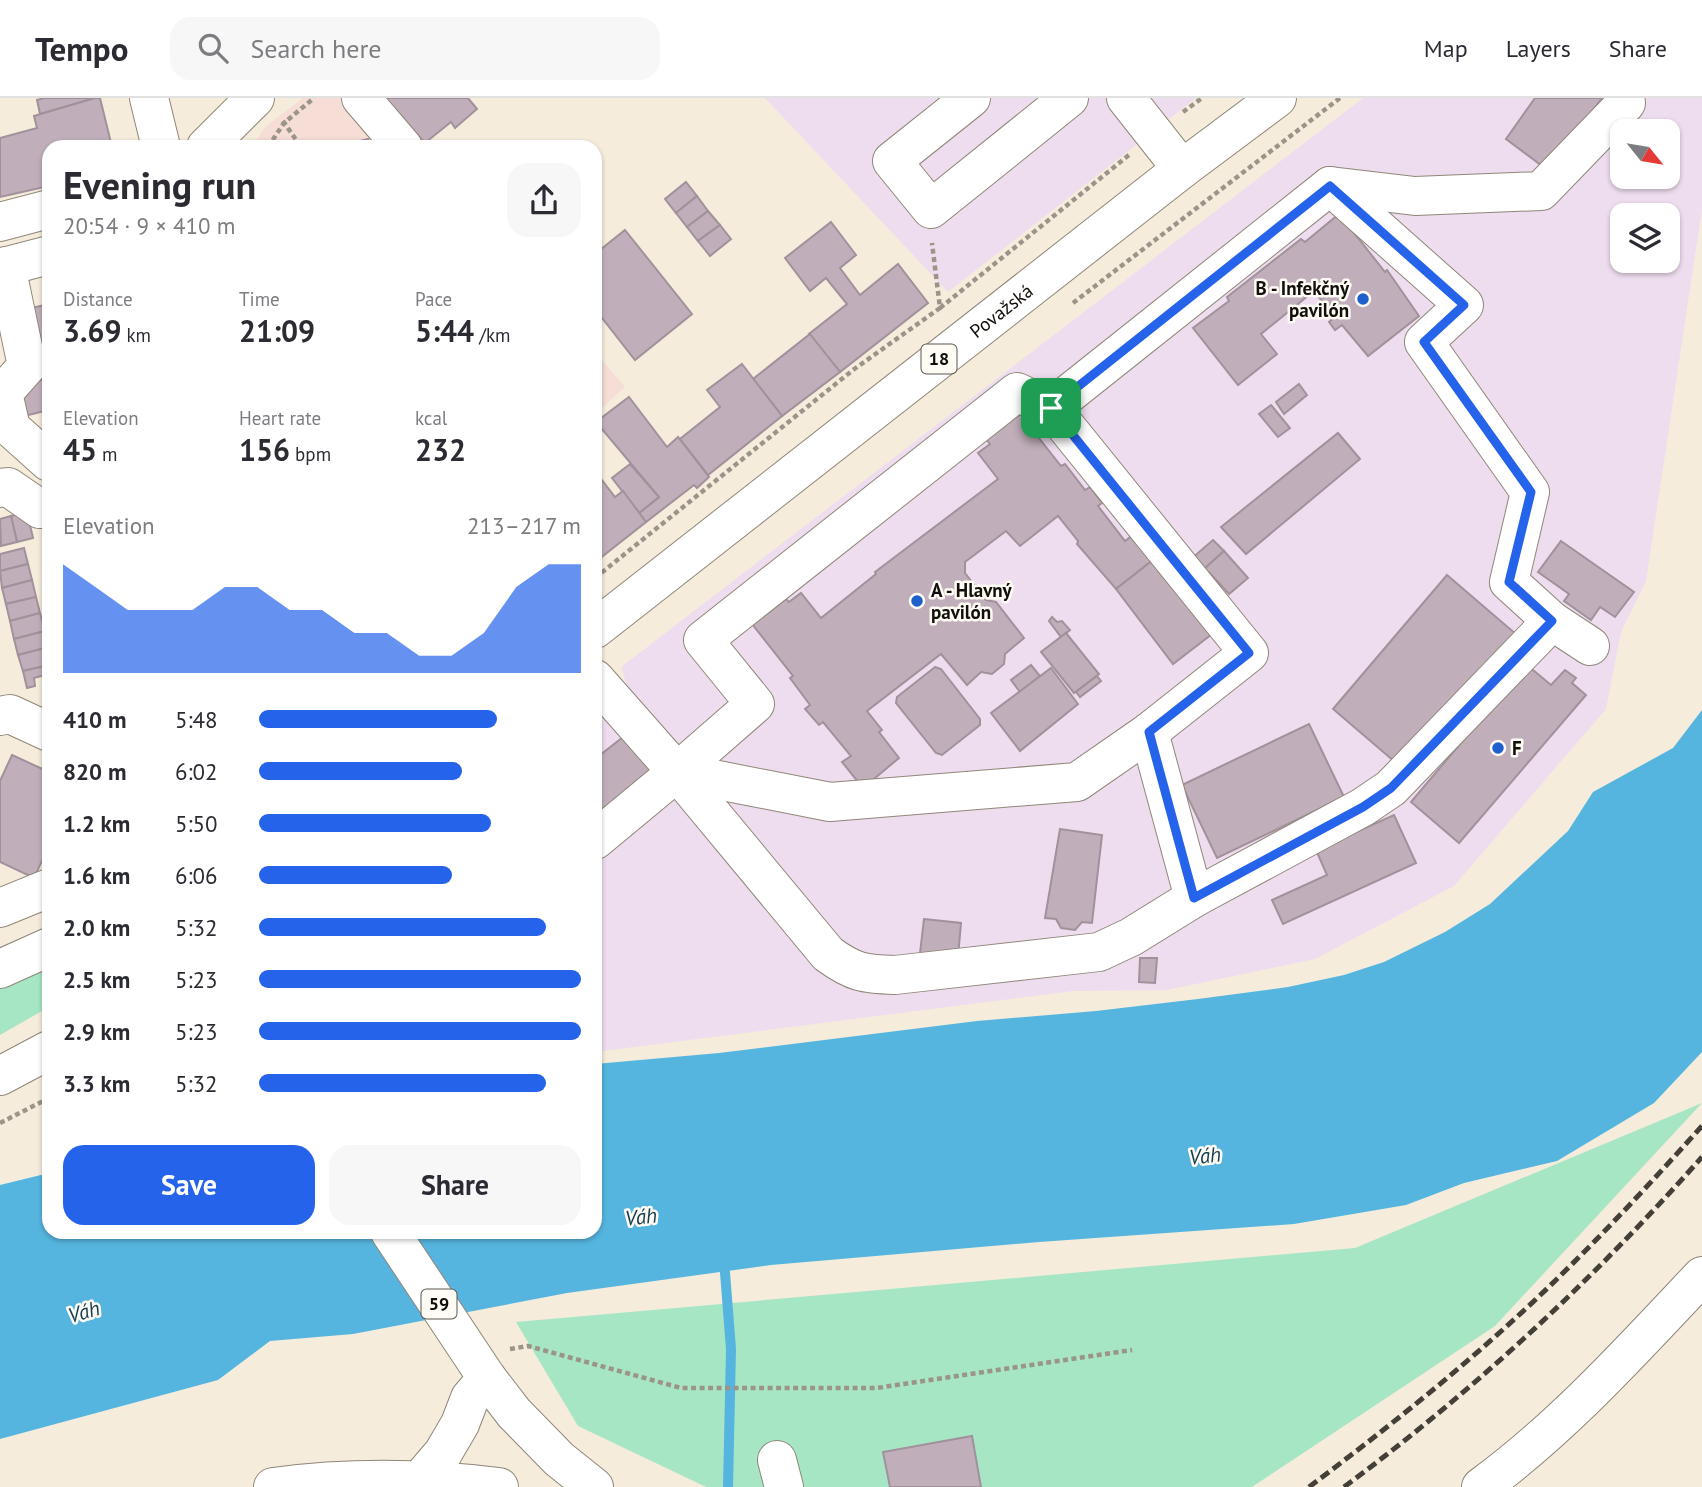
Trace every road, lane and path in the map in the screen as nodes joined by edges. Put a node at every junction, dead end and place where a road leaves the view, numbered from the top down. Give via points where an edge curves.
1 (149, 98) edge
2 (314, 98) edge
3 (361, 98) edge
4 (971, 98) edge
5 (1069, 98) edge
6 (1126, 98) edge
7 (1202, 98) edge
8 (1277, 98) edge
9 (1626, 103) dead end
10 (267, 107) edge
11 (284, 123) junction
12 (1155, 134) junction
13 (159, 140) edge
14 (217, 140) edge
15 (273, 140) edge
16 (295, 140) edge
17 (397, 140) edge
18 (1182, 169) junction
19 (1330, 186) junction
20 (931, 209) junction
21 (42, 211) edge
22 (0, 222) edge
23 (42, 257) edge
24 (3, 267) edge
25 (940, 308) junction
26 (1051, 408) junction
27 (6, 430) edge
28 (42, 457) edge
29 (0, 488) edge
30 (42, 509) edge
31 (602, 572) edge
32 (602, 618) edge
33 (1552, 621) junction
34 (1590, 646) dead end
35 (602, 687) edge
36 (0, 716) edge
37 (42, 729) edge
38 (1149, 732) junction
39 (677, 772) junction
40 (602, 834) edge
41 (42, 891) edge
42 (1194, 898) junction
43 (0, 908) edge
44 (42, 950) edge
45 (0, 969) edge
46 (42, 1054) edge
47 (0, 1076) edge
48 (42, 1102) edge
49 (0, 1123) edge
50 (395, 1239) edge
51 (1702, 1276) edge
52 (1132, 1350) dead end
53 (479, 1366) junction
54 (419, 1481) junction
55 (273, 1487) edge
56 (499, 1487) edge
57 (594, 1487) edge
58 (1481, 1487) edge

1 - 13 main road
2 - 11 path
3 - 17 main road
4 - 20 main road via 892,161
5 - 20 main road
6 - 12 main road
7 - 12 path
8 - 18 main road, Považská / 18
9 - 19 main road via 1541,191 1415,196
10 - 11 path
10 - 14 main road
11 - 15 path
11 - 16 path
12 - 18 main road
12 - 25 path
18 - 32 main road, Považská / 18
19 - 26 main road
19 - 33 main road via 1464,305 1424,342 1531,492 1509,582
20 - 25 path
21 - 22 main road
23 - 24 main road
24 - 27 main road via 27,366 3,393
25 - 31 path via 853,370
26 - 38 main road via 1249,653
26 - 39 main road via 1017,392 703,640 755,704
27 - 28 main road
29 - 30 main road via 8,487
33 - 34 main road
33 - 42 main road via 1391,788
35 - 39 main road
36 - 37 main road via 10,714
38 - 39 main road via 1077,782 830,802
38 - 42 main road
39 - 40 main road
39 - 42 main road via 828,954 849,969 869,974 1099,952
41 - 43 main road
44 - 45 main road
46 - 47 main road
48 - 49 path
50 - 53 main road, 59
51 - 58 main road via 1519,1460
52 - 53 path via 864,1388 681,1388 528,1346
53 - 54 main road via 460,1424
53 - 57 main road, 59 via 514,1413 559,1460
54 - 55 main road
54 - 56 main road

